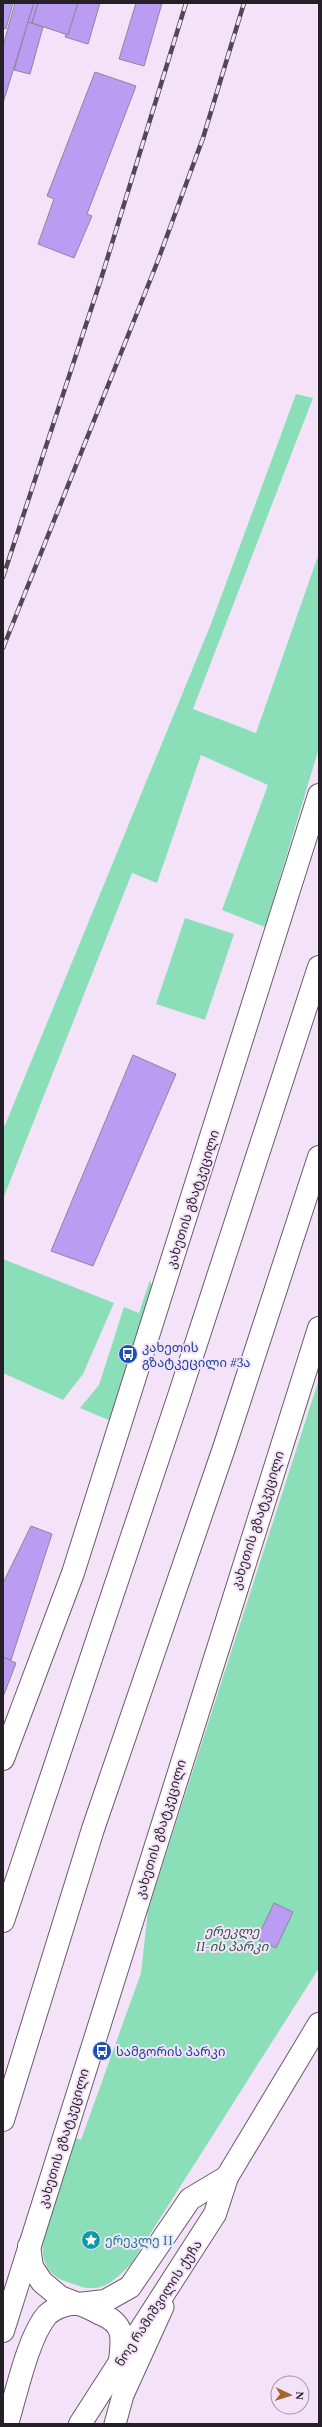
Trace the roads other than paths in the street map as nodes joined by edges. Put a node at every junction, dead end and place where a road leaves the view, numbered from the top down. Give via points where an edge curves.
1 (319, 795) edge
2 (319, 967) edge
3 (319, 1157) edge
4 (319, 1328) edge
5 (3, 1759) edge
6 (3, 1921) edge
7 (319, 2024) edge
8 (3, 2120) edge
9 (227, 2177) junction
10 (29, 2245) junction
11 (176, 2273) junction
12 (78, 2304) junction
13 (3, 2331) edge
14 (120, 2362) junction
15 (7, 2424) edge
16 (80, 2424) edge
17 (114, 2424) edge

1 - 5 main road, კახეთის გზატკეცილი via 74,1573
2 - 6 main road
3 - 8 main road via 224,1448 93,1829
4 - 10 main road, კახეთის გზატკეცილი
7 - 9 main road, ნოე რამიშვილის ქუჩა
9 - 11 main road, ნოე რამიშვილის ქუჩა via 215,2214
9 - 12 main road, ნოე რამიშვილის ქუჩა via 190,2199 130,2286 105,2301
10 - 12 main road, ნოე რამიშვილის ქუჩა via 32,2267 42,2282 60,2297
10 - 13 main road, კახეთის გზატკეცილი
11 - 14 main road, ნოე რამიშვილის ქუჩა
11 - 17 street via 158,2320 123,2395
12 - 14 main road via 114,2320 119,2327 122,2342
12 - 15 main road via 56,2308 42,2324
14 - 16 main road, ნოე რამიშვილის ქუჩა

